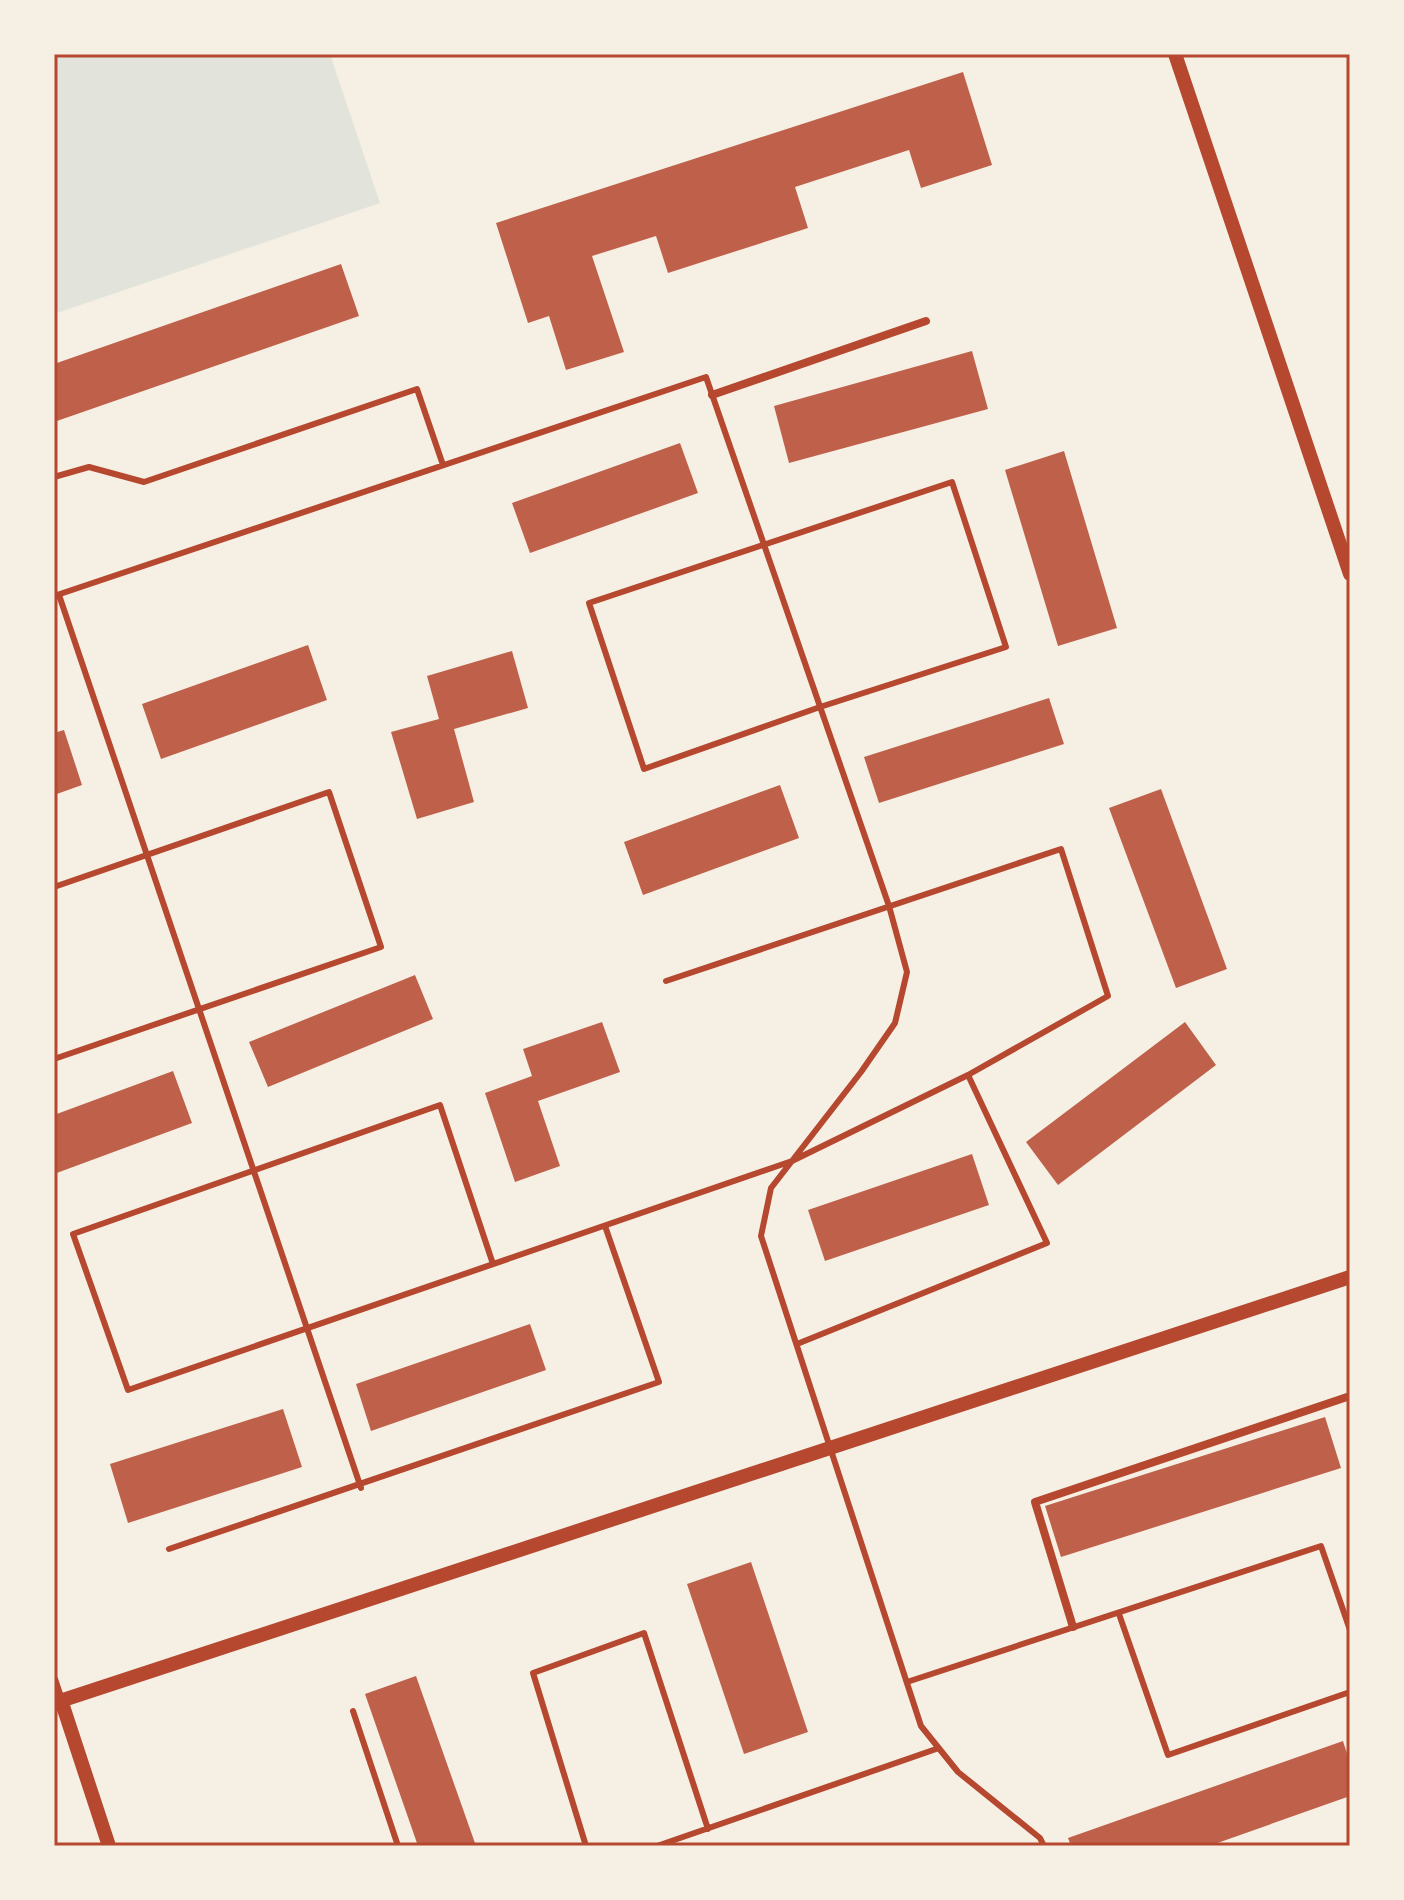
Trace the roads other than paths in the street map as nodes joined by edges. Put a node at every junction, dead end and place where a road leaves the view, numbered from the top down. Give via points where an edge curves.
1 (1175, 54) edge
2 (926, 321) dead end
3 (712, 395) junction
4 (443, 465) junction
5 (54, 477) edge
6 (763, 543) junction
7 (1350, 574) edge
8 (56, 595) edge
9 (820, 707) junction
10 (147, 856) junction
11 (54, 887) edge
12 (889, 906) junction
13 (666, 981) dead end
14 (199, 1008) junction
15 (54, 1059) edge
16 (968, 1075) junction
17 (792, 1161) junction
18 (253, 1170) junction
19 (605, 1226) junction
20 (493, 1264) junction
21 (1350, 1277) edge
22 (307, 1328) junction
23 (797, 1344) junction
24 (1350, 1396) edge
25 (832, 1447) junction
26 (361, 1486) junction
27 (169, 1549) dead end
28 (1119, 1614) junction
29 (1073, 1627) junction
30 (1350, 1630) edge
31 (54, 1679) edge
32 (907, 1682) junction
33 (1350, 1692) edge
34 (58, 1702) edge
35 (353, 1711) dead end
36 (939, 1748) junction
37 (708, 1829) junction
38 (109, 1846) edge
39 (398, 1846) edge
40 (586, 1846) edge
41 (657, 1846) edge
42 (1044, 1846) edge

1 - 7 street
2 - 3 street
3 - 4 lane via 706,377
3 - 6 lane
4 - 5 lane via 417,389 144,482 89,467
4 - 8 lane
6 - 9 lane
6 - 9 lane via 589,603 644,769
6 - 9 lane via 952,482 1006,647
8 - 10 lane
9 - 12 lane
10 - 11 lane
10 - 14 lane
10 - 14 lane via 329,792 381,947
12 - 13 lane
12 - 16 lane via 1061,849 1108,996
12 - 17 lane via 907,972 895,1023
14 - 15 lane
14 - 18 lane
16 - 17 lane
16 - 23 lane via 1047,1243
17 - 19 lane
17 - 23 lane via 771,1188 761,1236
18 - 20 lane via 440,1105
18 - 22 lane
18 - 22 lane via 73,1234 128,1390
19 - 20 lane
19 - 26 lane via 659,1382
20 - 22 lane
21 - 25 street
22 - 26 lane
23 - 25 lane
24 - 29 street via 1035,1502
25 - 32 lane
25 - 34 street
26 - 27 lane
28 - 29 lane
28 - 30 lane via 1321,1546
28 - 33 lane via 1168,1755
29 - 32 lane
31 - 34 street
32 - 36 lane via 921,1726
34 - 38 street
35 - 39 lane
36 - 37 lane
36 - 42 lane via 958,1772
37 - 40 lane via 644,1633 533,1673
37 - 41 lane

